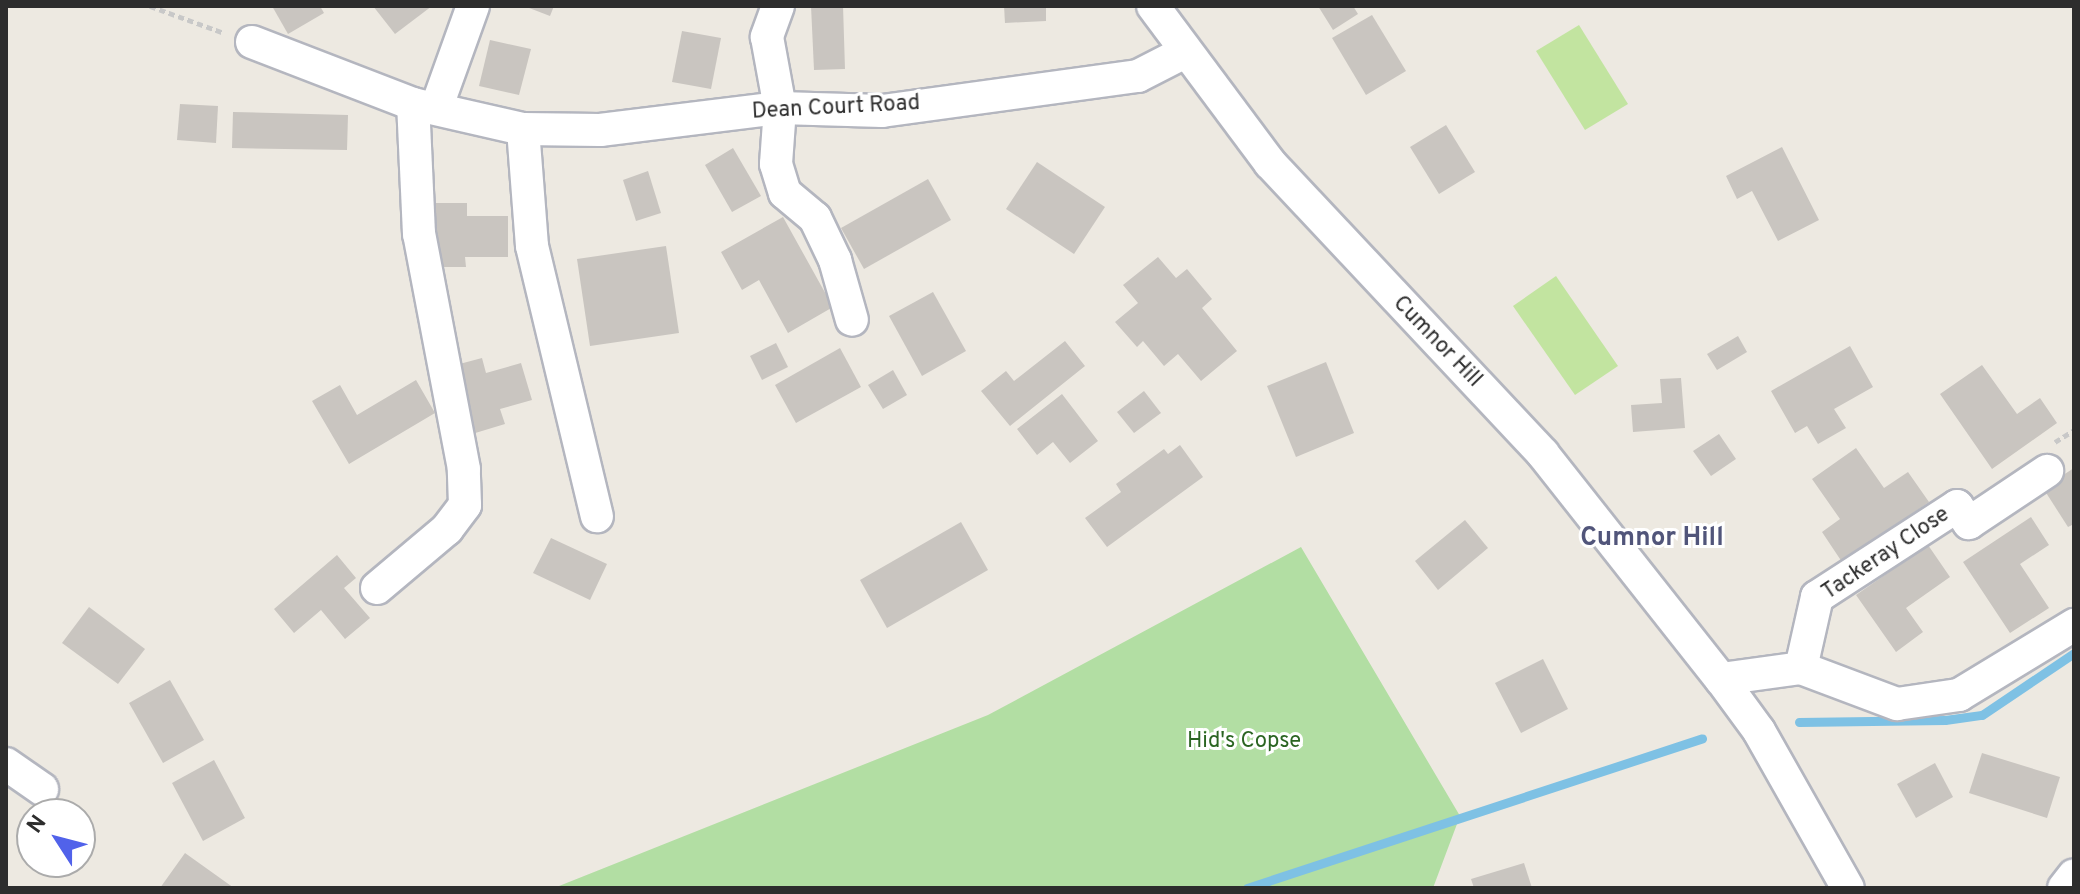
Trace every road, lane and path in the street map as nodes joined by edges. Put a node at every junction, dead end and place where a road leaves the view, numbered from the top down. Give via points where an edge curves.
1 (150, 6) edge
2 (473, 6) edge
3 (778, 6) edge
4 (1153, 6) edge
5 (252, 42) joint
6 (1183, 53) junction
7 (425, 105) junction
8 (780, 108) junction
9 (523, 129) junction
10 (852, 320) dead end
11 (2074, 430) edge
12 (2051, 456) joint
13 (597, 516) dead end
14 (377, 588) dead end
15 (2074, 625) edge
16 (1801, 668) junction
17 (1721, 679) junction
18 (6, 764) edge
19 (42, 789) dead end
20 (2074, 875) edge
21 (1848, 888) edge
22 (2064, 888) edge

1 - 5 path
2 - 7 street
3 - 8 street via 767,37
4 - 6 street, Cumnor Hill
5 - 7 street, Dean Court Road
6 - 8 street, Dean Court Road via 1138,76 882,111
6 - 17 street, Cumnor Hill via 1280,175 1543,454
7 - 9 street, Dean Court Road
7 - 14 street via 419,234 464,469 465,505 447,529
8 - 9 street, Dean Court Road via 600,130
8 - 10 street via 776,164 785,193 815,218 835,260
9 - 13 street via 532,246
11 - 12 path
12 - 16 street, Tackeray Close via 1969,523 1957,506 1817,597
15 - 16 street via 1959,695 1897,704
16 - 17 street
17 - 21 street, Cumnor Hill via 1759,731
18 - 19 street
20 - 22 street

